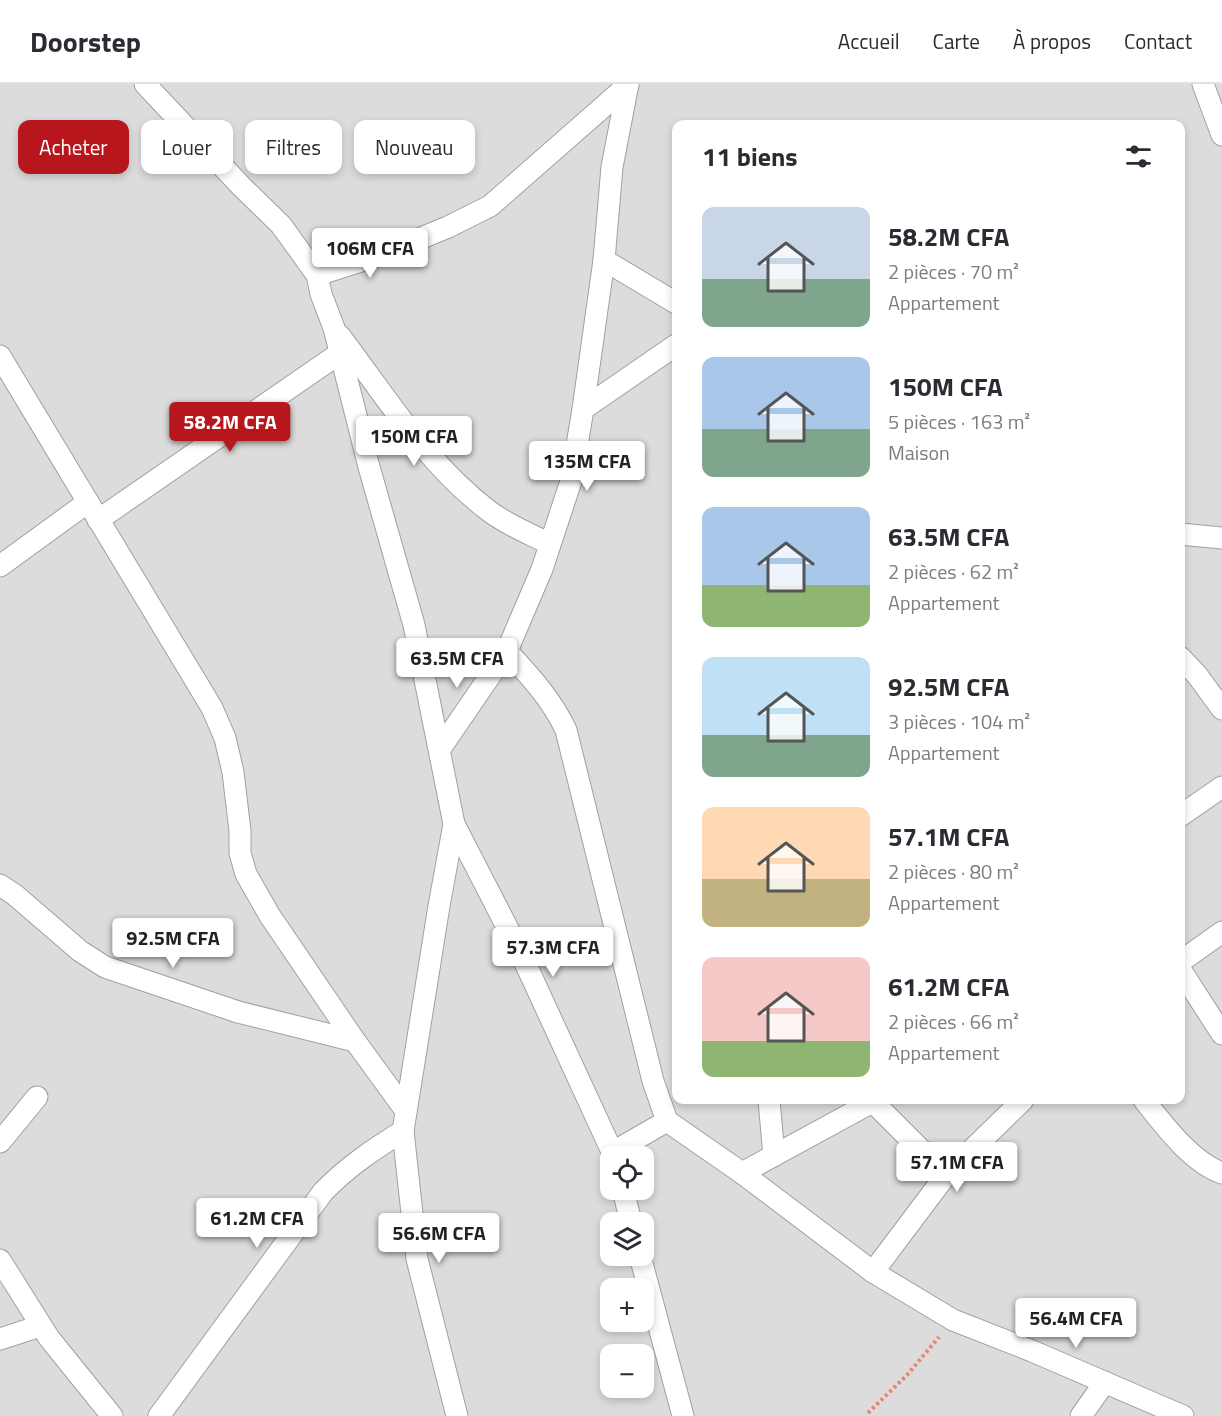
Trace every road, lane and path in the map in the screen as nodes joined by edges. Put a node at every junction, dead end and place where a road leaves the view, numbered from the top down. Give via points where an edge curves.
1 (145, 84) edge
2 (1203, 84) edge
3 (628, 85) edge
4 (1222, 135) edge
5 (604, 260) junction
6 (317, 275) junction
7 (672, 301) edge
8 (334, 328) junction
9 (672, 348) edge
10 (340, 353) junction
11 (0, 356) edge
12 (584, 409) junction
13 (93, 511) junction
14 (1185, 534) edge
15 (1222, 538) edge
16 (550, 544) junction
17 (0, 566) edge
18 (507, 651) junction
19 (1185, 662) edge
20 (1222, 709) edge
21 (440, 749) junction
22 (1222, 787) edge
23 (1185, 813) edge
24 (454, 824) junction
25 (0, 885) edge
26 (1222, 932) edge
27 (1185, 958) edge
28 (1185, 977) edge
29 (1222, 1034) edge
30 (355, 1041) junction
31 (37, 1097) dead end
32 (769, 1104) edge
33 (869, 1104) edge
34 (878, 1104) edge
35 (1019, 1104) edge
36 (1147, 1104) edge
37 (404, 1121) junction
38 (667, 1121) junction
39 (0, 1142) edge
40 (609, 1146) edge
41 (626, 1146) edge
42 (774, 1156) junction
43 (742, 1173) junction
44 (1222, 1173) edge
45 (946, 1175) junction
46 (0, 1260) edge
47 (643, 1266) edge
48 (873, 1272) junction
49 (952, 1320) junction
50 (40, 1326) junction
51 (0, 1339) edge
52 (1105, 1382) junction
53 (868, 1413) dead end
54 (112, 1416) edge
55 (159, 1416) edge
56 (457, 1416) edge
57 (683, 1416) edge
58 (1081, 1416) edge
59 (1182, 1416) edge

1 - 6 street via 281,225
2 - 4 street
3 - 5 street via 612,167
3 - 6 street via 490,206 380,255
5 - 7 street
5 - 12 street
6 - 8 street
8 - 10 street
8 - 16 street via 424,448 459,487 491,513
9 - 12 street
10 - 13 street
10 - 21 street via 414,625
11 - 13 street
12 - 16 street via 570,481
13 - 17 street
13 - 30 street via 212,708 225,738 246,874
14 - 15 street
16 - 18 street
18 - 21 street
18 - 38 street via 558,712 566,730 653,1081
19 - 20 street
21 - 24 street
22 - 23 street
24 - 37 street
24 - 40 street via 507,924
25 - 30 street via 105,967 238,1012
26 - 27 street
28 - 29 street
30 - 37 street
31 - 39 street
32 - 42 street
33 - 42 street
34 - 45 street
35 - 45 street
36 - 44 street via 1198,1159
37 - 55 street via 323,1192
37 - 56 street via 417,1259
38 - 41 street
38 - 43 street
42 - 43 street
43 - 48 street
45 - 48 street
46 - 50 street
47 - 57 street
48 - 49 street
49 - 52 street
49 - 53 path via 908,1374
50 - 51 street
50 - 54 street
52 - 58 street
52 - 59 street

